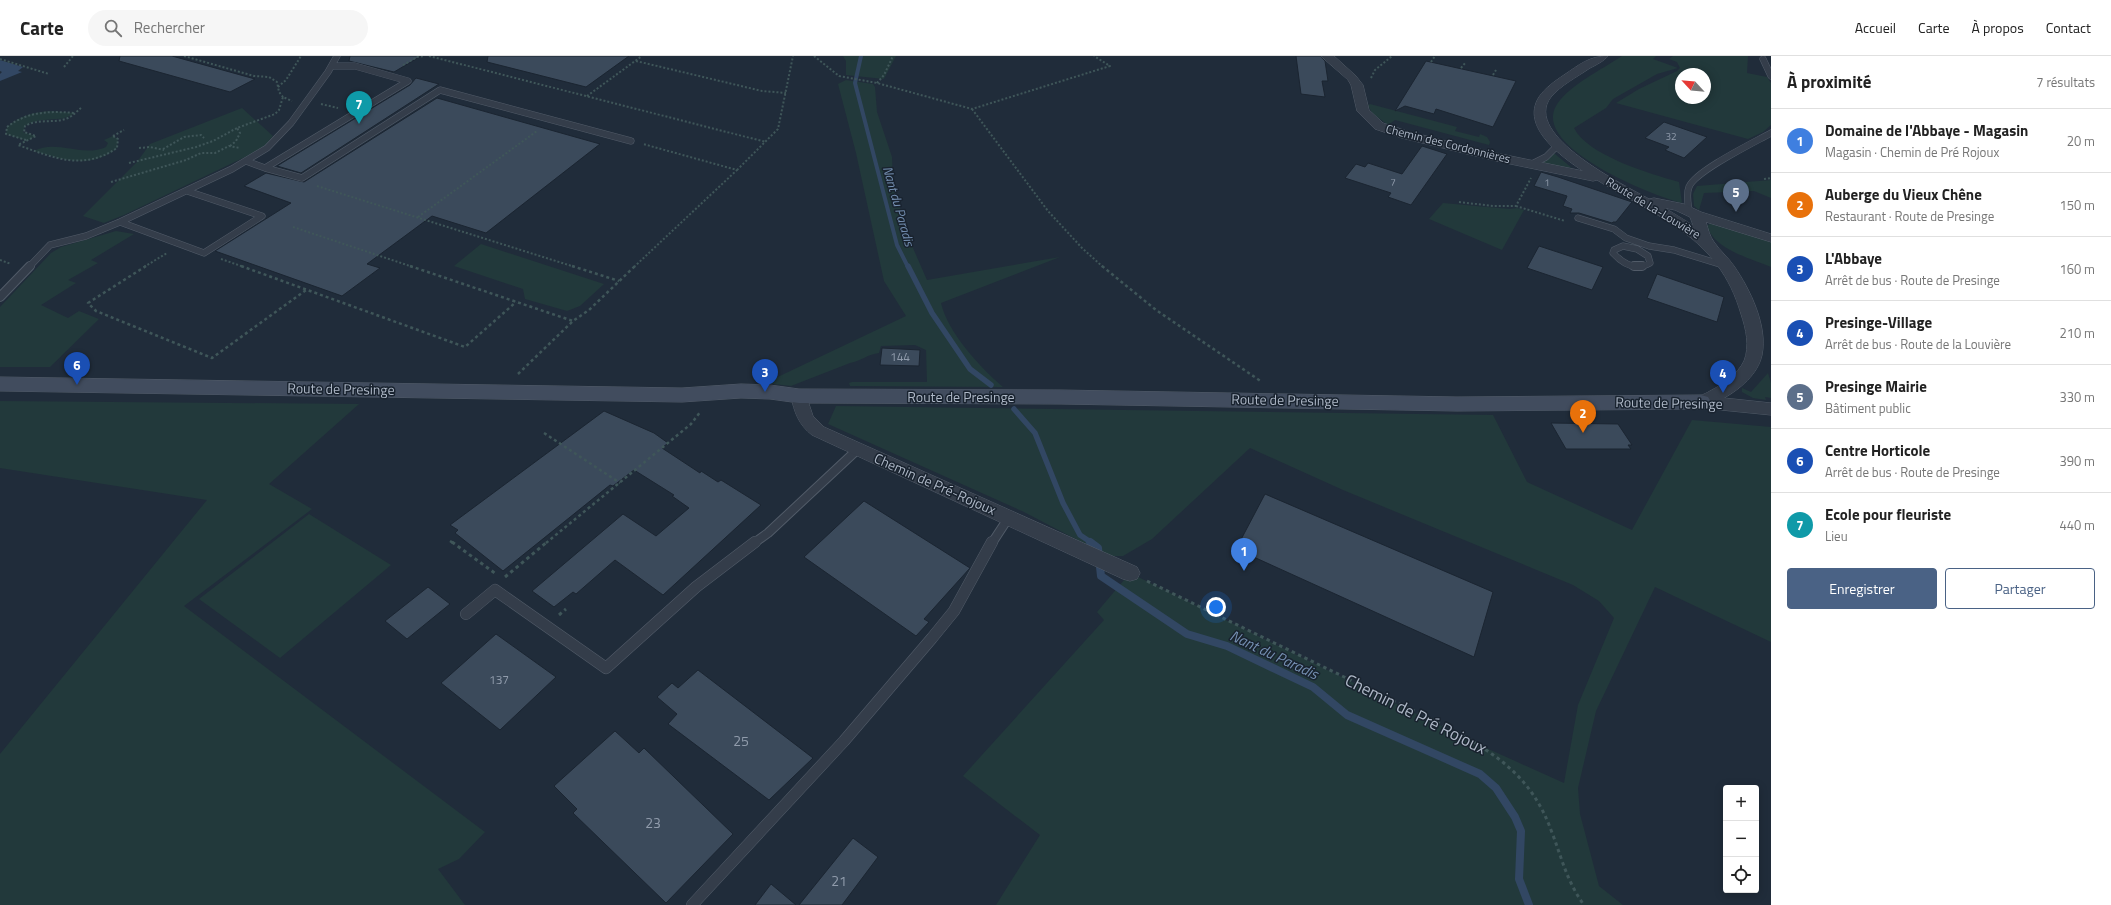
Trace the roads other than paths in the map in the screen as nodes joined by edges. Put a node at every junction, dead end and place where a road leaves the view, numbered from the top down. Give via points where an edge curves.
1 (337, 56) edge
2 (1327, 56) edge
3 (1602, 56) edge
4 (1763, 59) dead end
5 (332, 66) junction
6 (1771, 76) edge
7 (1771, 133) edge
8 (631, 141) road end
9 (1557, 146) junction
10 (246, 161) junction
11 (1532, 164) junction
12 (266, 168) junction
13 (1606, 180) junction
14 (187, 192) junction
15 (1641, 200) junction
16 (1693, 213) junction
17 (1578, 218) dead end
18 (120, 222) junction
19 (1771, 238) edge
20 (1707, 242) junction
21 (1638, 246) junction
22 (1728, 266) junction
23 (0, 297) edge
24 (0, 384) edge
25 (799, 396) junction
26 (1701, 402) junction
27 (1771, 409) edge
28 (858, 449) junction
29 (1009, 517) junction
30 (1130, 573) road end
31 (466, 614) dead end
32 (692, 905) edge

1 - 5 lane
2 - 11 street, Chemin des Cordonnières via 1356,83 1362,111 1379,126 1406,135
3 - 9 street, Route de La-Louvière via 1544,99 1540,112 1543,126
4 - 6 lane
5 - 10 lane via 281,135 267,148
5 - 12 lane via 355,66 408,81
7 - 16 lane via 1707,170 1690,183 1687,194
8 - 12 lane via 440,90 302,178
9 - 11 lane via 1546,157
9 - 13 street, Route de La-Louvière
10 - 12 lane
10 - 14 lane
11 - 13 street, Chemin des Cordonnières
13 - 15 street, Route de La-Louvière
14 - 18 lane
14 - 18 lane via 262,216 204,253
15 - 16 street
15 - 20 street, Route de La-Louvière
16 - 19 street
16 - 20 street
17 - 21 lane via 1614,229
18 - 23 lane via 86,236 50,245
20 - 22 street, Route de La-Louvière
21 - 21 lane via 1650,260 1647,265 1628,264 1613,253 1617,247
21 - 22 lane via 1674,250
22 - 26 street, Route de La-Louvière via 1750,316 1755,342 1754,356 1750,365 1723,393
24 - 25 street, Route de Presinge via 682,395 724,401 758,402
25 - 26 street, Route de Presinge via 1536,404
25 - 28 street, Chemin de Pré-Rojoux via 803,414 809,425
26 - 27 street, Route de Presinge
28 - 29 street, Chemin de Pré-Rojoux
28 - 31 lane via 768,533 696,587 606,668 495,590
29 - 30 street, Chemin de Pré-Rojoux
29 - 32 lane via 954,610 932,638 844,741

